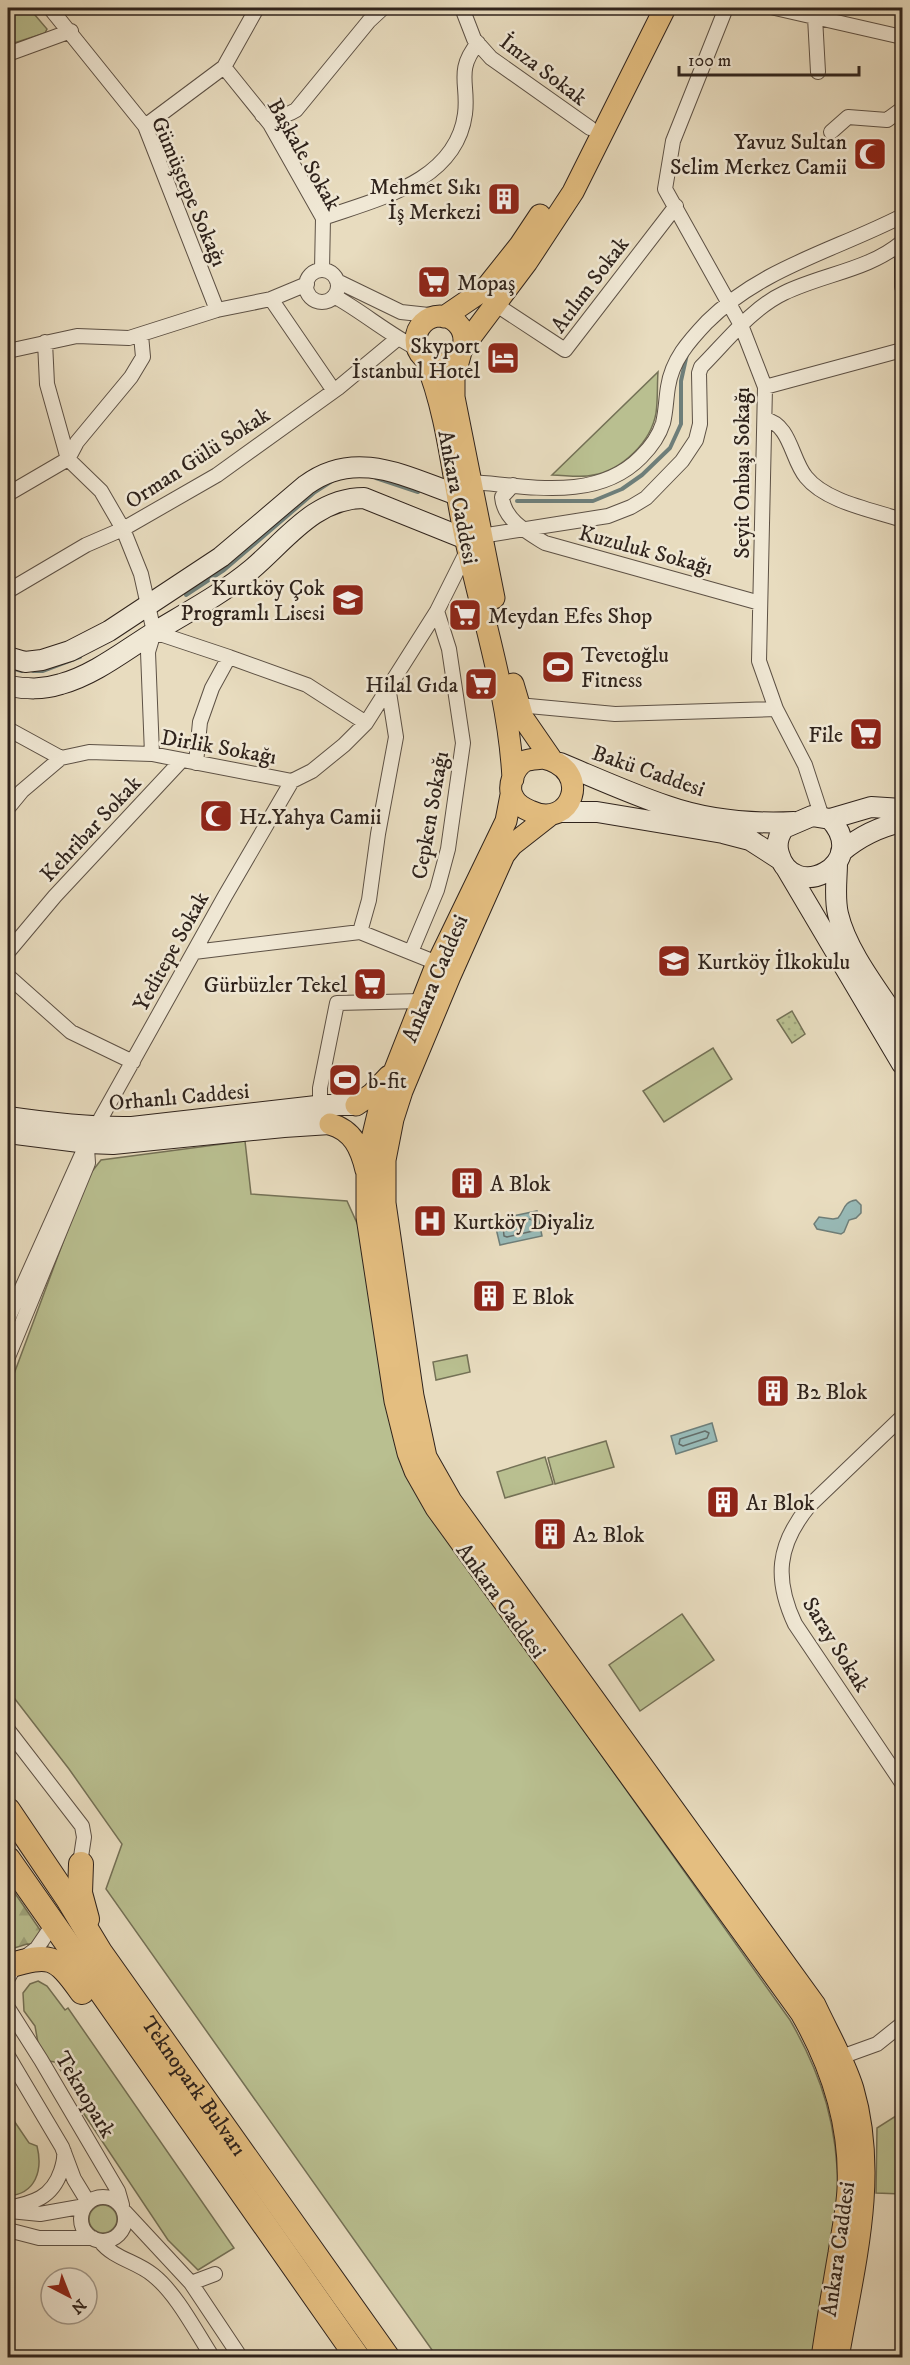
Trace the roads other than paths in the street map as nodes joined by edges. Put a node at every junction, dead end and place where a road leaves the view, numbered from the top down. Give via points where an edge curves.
1 (50, 8) edge
2 (257, 8) edge
3 (383, 8) edge
4 (462, 8) edge
5 (649, 8) edge
6 (665, 8) edge
7 (726, 8) edge
8 (775, 8) edge
9 (814, 17) junction
10 (71, 31) junction
11 (903, 38) edge
12 (478, 43) junction
13 (8, 54) edge
14 (224, 68) junction
15 (818, 72) dead end
16 (903, 109) edge
17 (262, 115) junction
18 (145, 126) junction
19 (590, 128) junction
20 (831, 132) dead end
21 (676, 206) junction
22 (903, 216) edge
23 (323, 218) junction
24 (903, 242) edge
25 (903, 256) edge
26 (322, 270) junction
27 (776, 272) junction
28 (337, 281) junction
29 (307, 284) junction
30 (903, 288) edge
31 (782, 294) junction
32 (334, 296) junction
33 (271, 299) junction
34 (495, 304) junction
35 (728, 304) junction
36 (217, 310) junction
37 (441, 316) junction
38 (741, 325) junction
39 (141, 335) junction
40 (397, 339) junction
41 (45, 342) junction
42 (463, 349) junction
43 (903, 350) edge
44 (8, 351) edge
45 (422, 354) junction
46 (765, 387) junction
47 (334, 391) junction
48 (765, 419) junction
49 (68, 459) junction
50 (513, 485) junction
51 (465, 489) junction
52 (8, 495) edge
53 (903, 520) edge
54 (123, 528) junction
55 (523, 529) junction
56 (471, 541) junction
57 (8, 591) edge
58 (760, 603) junction
59 (148, 604) junction
60 (437, 611) junction
61 (154, 632) junction
62 (8, 657) edge
63 (229, 657) junction
64 (8, 686) edge
65 (388, 686) junction
66 (518, 705) junction
67 (776, 709) junction
68 (366, 723) junction
69 (8, 729) edge
70 (152, 754) junction
71 (61, 758) junction
72 (181, 761) junction
73 (556, 762) junction
74 (196, 763) junction
75 (292, 781) junction
76 (8, 786) edge
77 (512, 787) junction
78 (22, 791) junction
79 (8, 808) edge
80 (903, 809) edge
81 (555, 814) junction
82 (825, 818) junction
83 (794, 822) junction
84 (903, 822) edge
85 (839, 857) junction
86 (783, 864) junction
87 (360, 932) junction
88 (8, 952) edge
89 (194, 952) junction
90 (411, 952) junction
91 (437, 963) junction
92 (8, 975) edge
93 (422, 1001) junction
94 (903, 1027) edge
95 (133, 1062) junction
96 (903, 1064) edge
97 (396, 1069) junction
98 (321, 1105) junction
99 (356, 1105) junction
100 (8, 1117) edge
101 (381, 1124) junction
102 (330, 1125) junction
103 (8, 1133) edge
104 (92, 1135) junction
105 (367, 1174) junction
106 (15, 1313) edge
107 (8, 1358) edge
108 (903, 1417) edge
109 (8, 1730) edge
110 (903, 1783) edge
111 (8, 1810) edge
112 (8, 1859) edge
113 (81, 1864) junction
114 (68, 1899) junction
115 (53, 1926) junction
116 (100, 1952) junction
117 (10, 1969) edge
118 (8, 2008) edge
119 (903, 2024) edge
120 (8, 2056) edge
121 (841, 2057) junction
122 (62, 2147) junction
123 (86, 2204) junction
124 (8, 2209) edge
125 (123, 2209) junction
126 (264, 2224) junction
127 (8, 2230) edge
128 (96, 2240) junction
129 (215, 2274) dead end
130 (191, 2283) junction
131 (213, 2358) edge
132 (241, 2358) edge
133 (358, 2358) edge
134 (388, 2358) edge
135 (822, 2358) edge
136 (838, 2358) edge

1 - 10 street, Gümüştepe Sokağı
2 - 14 street
3 - 17 street via 296,110 279,117
4 - 12 street, İmza Sokak
5 - 19 main road
6 - 34 main road, Ankara Caddesi via 573,192
7 - 21 street, Seyit Onbaşı Sokağı via 673,141 666,189
8 - 9 street
9 - 11 street
9 - 15 street
10 - 13 street
10 - 18 street, Gümüştepe Sokağı
12 - 19 street, İmza Sokak via 506,70
12 - 23 street via 463,74 462,126 442,160 402,190
14 - 17 street, Başkale Sokak
14 - 18 street
16 - 20 street via 887,120 848,117
17 - 23 street, Başkale Sokak
18 - 36 street, Gümüştepe Sokağı
19 - 37 main road via 562,181 498,274 472,300
21 - 34 street, Atılım Sokak via 565,351
21 - 35 street, Seyit Onbaşı Sokağı
22 - 27 street
23 - 26 street, Başkale Sokak
24 - 31 street via 881,257
25 - 30 street
26 - 28 street via 333,274
26 - 29 street via 311,275
27 - 31 street via 773,284
27 - 35 street
28 - 32 street
28 - 37 street via 401,312
29 - 32 street via 316,300
29 - 33 street
31 - 38 street
32 - 40 street
33 - 36 street
33 - 47 street
34 - 42 main road, Ankara Caddesi
35 - 38 street, Seyit Onbaşı Sokağı
35 - 50 street via 708,321 676,360 657,436 630,467 591,486
36 - 39 street
37 - 42 main road via 459,324
37 - 45 main road via 424,323 419,330 416,337
38 - 46 street, Seyit Onbaşı Sokağı
38 - 55 street via 702,367 698,378 699,432 682,461 657,488 631,507 608,516
39 - 41 street via 77,336
39 - 49 street via 143,357
40 - 45 street
40 - 47 street, Orman Gülü Sokak
41 - 44 street
41 - 49 street via 47,384
42 - 45 main road via 456,359 441,364
42 - 51 main road, Ankara Caddesi via 454,377 454,397
43 - 46 street
45 - 51 main road, Ankara Caddesi
46 - 48 street, Seyit Onbaşı Sokağı
47 - 54 street, Orman Gülü Sokak via 217,475
48 - 53 street via 779,426 806,477 826,495
48 - 58 street, Seyit Onbaşı Sokağı
49 - 52 street
49 - 54 street via 101,491
50 - 51 street
50 - 55 street, Kuzuluk Sokağı via 502,497 503,505
51 - 56 main road, Ankara Caddesi
51 - 59 street via 380,468 334,469 306,485 221,557
54 - 57 street, Orman Gülü Sokak
54 - 59 street
55 - 56 street
55 - 58 street, Kuzuluk Sokağı via 545,543
56 - 60 street, Dirlik Sokağı
56 - 61 street via 364,498 330,503 251,569
56 - 66 main road, Ankara Caddesi
56 - 77 main road, Ankara Caddesi via 509,728
58 - 67 street, Seyit Onbaşı Sokağı via 759,661
59 - 61 street
59 - 62 street via 70,651 25,662
60 - 65 street, Dirlik Sokağı
60 - 90 street, Cepken Sokağı via 449,649 464,743 448,849 437,890
61 - 63 street
61 - 64 street via 64,684 27,690
61 - 70 street via 148,652
63 - 68 street via 307,685
63 - 74 street via 200,722
65 - 68 street, Dirlik Sokağı
65 - 87 street via 396,737 369,900
66 - 67 street via 615,714
66 - 73 main road, Ankara Caddesi via 523,718
67 - 82 street, Seyit Onbaşı Sokağı via 806,765
68 - 75 street, Dirlik Sokağı via 312,771
69 - 71 street
70 - 71 street, Dirlik Sokağı via 88,752
70 - 72 street, Dirlik Sokağı
71 - 78 street, Dirlik Sokağı
72 - 74 street, Dirlik Sokağı
72 - 88 street, Kehribar Sokak
73 - 77 main road via 543,758 526,761 517,769
73 - 81 main road via 571,776 572,796 567,806
73 - 83 street, Bakü Caddesi via 668,807 732,820
74 - 75 street, Dirlik Sokağı
75 - 89 street, Yeditepe Sokak
76 - 78 street
77 - 81 main road via 516,803 527,810 538,815
77 - 91 main road, Ankara Caddesi via 506,821
78 - 79 street, Dirlik Sokağı
80 - 82 street, Bakü Caddesi via 872,807
81 - 86 street, Bakü Caddesi via 597,812 723,832 750,840
81 - 101 main road, Ankara Caddesi via 504,855 402,1091
82 - 83 street, Bakü Caddesi via 812,816
82 - 85 street via 841,836
83 - 86 street via 781,832 778,841
84 - 85 street, Bakü Caddesi via 858,838
85 - 86 street, Bakü Caddesi via 825,873 815,877 795,874
85 - 94 street via 836,897 841,924 859,960
86 - 96 street
87 - 89 street
87 - 90 street
89 - 95 street, Yeditepe Sokak
90 - 91 street
91 - 93 main road, Ankara Caddesi
92 - 95 street via 71,1032
93 - 97 main road, Ankara Caddesi
93 - 98 street via 337,1003 320,1088
95 - 104 street, Yeditepe Sokak
97 - 99 main road
97 - 101 main road, Ankara Caddesi
98 - 99 street, Orhanlı Caddesi
98 - 104 street, Orhanlı Caddesi
99 - 101 main road via 367,1105
100 - 104 street, Orhanlı Caddesi
101 - 102 main road
101 - 105 main road, Ankara Caddesi via 367,1160
101 - 121 main road, Ankara Caddesi via 385,1203 413,1396 426,1457 451,1501 815,2005
102 - 104 street, Orhanlı Caddesi via 131,1143
102 - 105 main road via 351,1135 363,1156
103 - 104 street, Orhanlı Caddesi
104 - 106 street via 88,1163
105 - 135 main road, Ankara Caddesi via 368,1217 395,1401 415,1471 436,1508 801,2013 831,2077 845,2136 848,2190
106 - 107 street
108 - 110 street, Saray Sokak via 809,1506 784,1552 781,1579 795,1624
109 - 113 street via 82,1826
111 - 114 highway, Teknopark Bulvarı
112 - 115 highway, Teknopark Bulvarı
113 - 114 street
113 - 116 highway via 80,1893
114 - 115 street
114 - 116 highway, Teknopark Bulvarı
115 - 117 street via 37,1948
115 - 126 highway, Teknopark Bulvarı
116 - 134 highway, Teknopark Bulvarı
117 - 126 highway via 43,1957 63,1967 227,2194
118 - 125 street, Teknopark via 118,2191
119 - 121 street via 877,2044
120 - 122 street, Teknopark
121 - 136 main road, Ankara Caddesi via 858,2108 865,2170 861,2226
122 - 123 street, Teknopark
122 - 124 street via 65,2156 61,2172 48,2194
123 - 124 street via 40,2214
123 - 125 street via 103,2196
123 - 128 street, Teknopark via 81,2213 83,2228
125 - 128 street via 124,2227 120,2233 114,2238
125 - 130 street, Teknopark
126 - 133 highway, Teknopark Bulvarı
127 - 128 street via 39,2238
128 - 131 street, Teknopark via 159,2280
129 - 130 street
130 - 132 street, Teknopark

